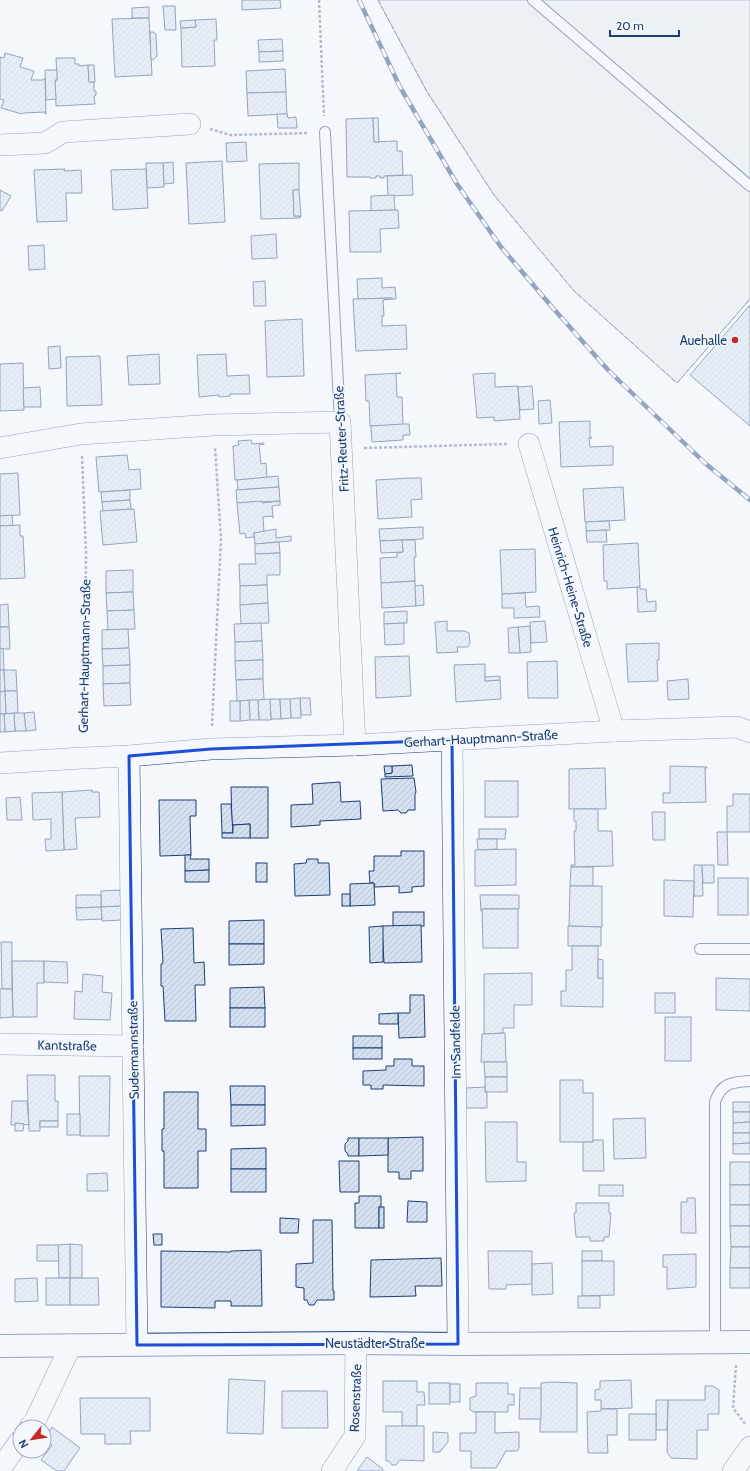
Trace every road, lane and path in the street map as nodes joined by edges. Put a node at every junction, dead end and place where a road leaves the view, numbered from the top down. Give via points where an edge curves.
1 (319, 0) edge
2 (533, 0) edge
3 (190, 124) joint
4 (325, 132) junction
5 (0, 145) edge
6 (750, 186) edge
7 (340, 422) junction
8 (213, 426) junction
9 (81, 434) junction
10 (529, 444) joint
11 (0, 448) edge
12 (341, 449) junction
13 (614, 731) junction
14 (750, 732) edge
15 (452, 740) junction
16 (355, 745) junction
17 (211, 749) junction
18 (128, 756) junction
19 (83, 758) junction
20 (0, 763) edge
21 (700, 949) dead end
22 (750, 949) edge
23 (0, 1044) edge
24 (134, 1046) junction
25 (750, 1081) edge
26 (744, 1342) edge
27 (356, 1343) junction
28 (715, 1343) junction
29 (137, 1344) junction
30 (458, 1344) junction
31 (71, 1345) junction
32 (0, 1346) edge
33 (36, 1419) edge
34 (750, 1430) edge
35 (750, 1447) edge
36 (12, 1452) edge
37 (0, 1469) edge
38 (332, 1471) edge
39 (733, 1471) edge

1 - 4 path
2 - 6 lane
3 - 4 path via 230,135
3 - 5 street via 63,132 45,143
4 - 7 lane, Fritz-Reuter-Straße
7 - 8 street
7 - 12 street, Fritz-Reuter-Straße
8 - 9 street
8 - 17 path via 221,538
9 - 11 street
9 - 19 path, Gerhart-Hauptmann-Straße via 86,554
10 - 12 path
10 - 13 street, Heinrich-Heine-Straße
12 - 16 street, Fritz-Reuter-Straße
13 - 14 street, Gerhart-Hauptmann-Straße via 737,727
13 - 15 street, Gerhart-Hauptmann-Straße
15 - 16 street, Gerhart-Hauptmann-Straße
15 - 30 street, Im Sandfelde
16 - 17 street, Gerhart-Hauptmann-Straße
17 - 18 street, Gerhart-Hauptmann-Straße
18 - 19 street, Gerhart-Hauptmann-Straße
18 - 24 street, Sudermannstraße
19 - 20 street, Gerhart-Hauptmann-Straße
21 - 22 lane
23 - 24 street, Kantstraße
24 - 29 street, Sudermannstraße
25 - 28 lane via 734,1082 724,1086 715,1102
26 - 28 main road, Neustädter Straße
26 - 34 path via 733,1408
27 - 29 main road, Neustädter Straße
27 - 30 main road, Neustädter Straße
27 - 38 street, Rosenstraße via 355,1436
28 - 30 main road, Neustädter Straße
29 - 31 main road, Neustädter Straße
31 - 32 main road, Neustädter Straße
31 - 33 street
35 - 39 street
36 - 37 street

